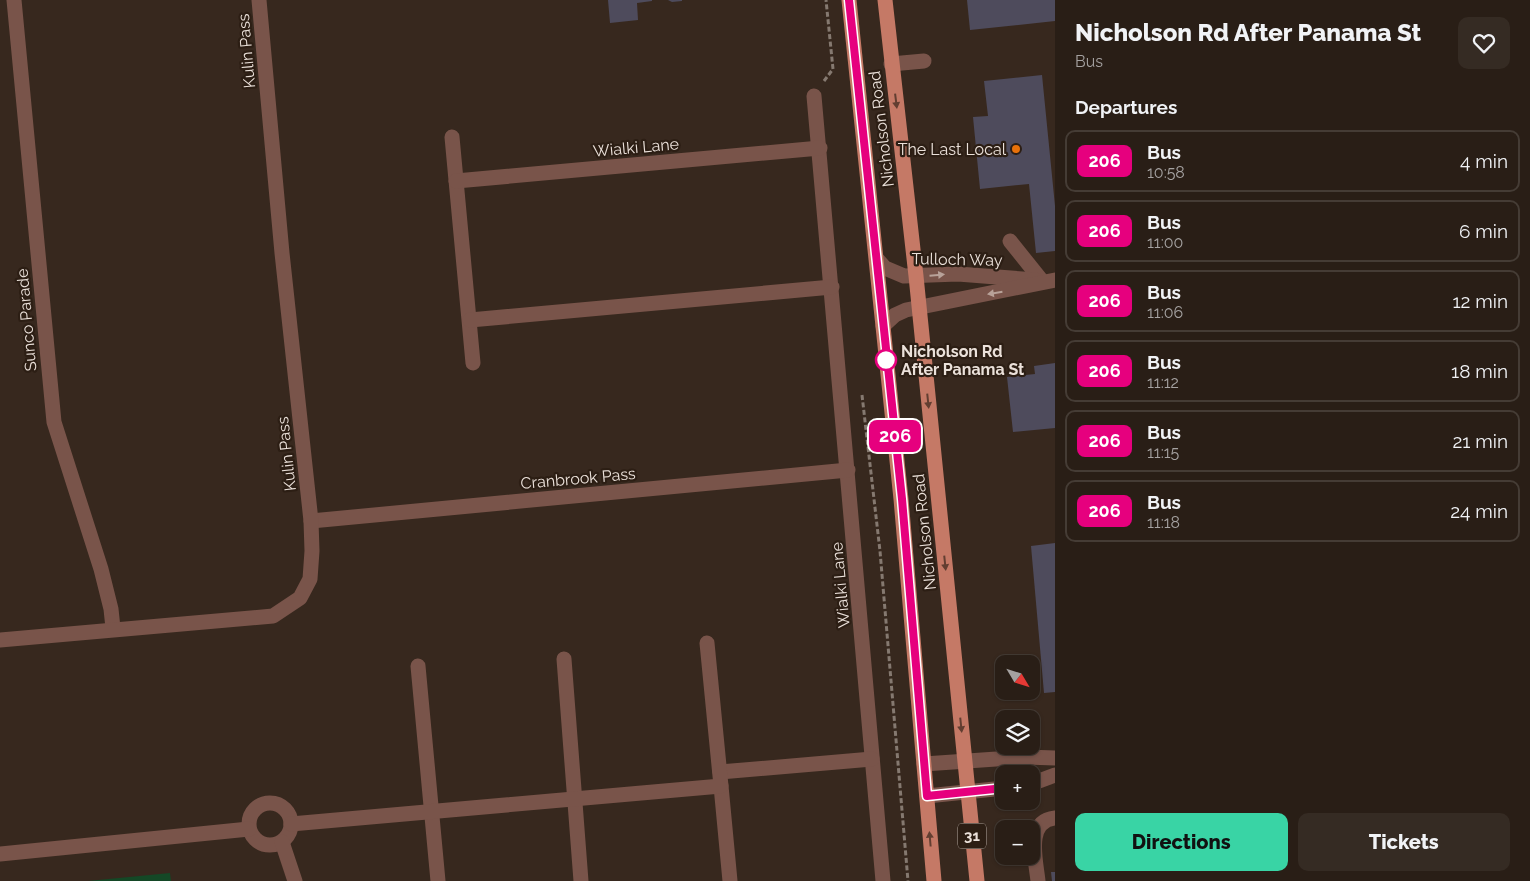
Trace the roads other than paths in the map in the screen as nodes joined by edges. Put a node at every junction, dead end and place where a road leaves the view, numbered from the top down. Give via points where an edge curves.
1 (14, 0) edge
2 (259, 0) edge
3 (849, 0) edge
4 (886, 0) edge
5 (924, 61) dead end
6 (891, 64) junction
7 (814, 96) road end
8 (452, 137) dead end
9 (820, 148) junction
10 (456, 181) junction
11 (1010, 241) dead end
12 (876, 259) junction
13 (916, 276) junction
14 (1048, 281) edge
15 (832, 287) junction
16 (919, 307) junction
17 (470, 320) junction
18 (883, 326) junction
19 (473, 363) dead end
20 (848, 470) junction
21 (311, 521) junction
22 (113, 628) junction
23 (0, 640) edge
24 (708, 643) dead end
25 (564, 659) dead end
26 (418, 666) dead end
27 (1055, 758) edge
28 (872, 759) junction
29 (965, 760) junction
30 (924, 764) junction
31 (1055, 775) edge
32 (720, 778) junction
33 (1040, 781) edge
34 (995, 789) edge
35 (968, 791) junction
36 (927, 796) junction
37 (575, 800) junction
38 (432, 811) junction
39 (1055, 818) edge
40 (291, 824) junction
41 (248, 829) junction
42 (282, 842) junction
43 (0, 854) edge
44 (295, 881) edge
45 (438, 881) edge
46 (581, 881) edge
47 (730, 881) edge
48 (883, 881) edge
49 (934, 881) edge
50 (977, 881) edge
51 (1038, 881) edge

1 - 22 street, Sunco Parade via 54,422 103,576 112,609
2 - 21 street, Kulin Pass
3 - 12 main road, Nicholson Road
4 - 6 main road, Nicholson Road / 31
5 - 6 street
6 -> 13 main road, Nicholson Road / 31
7 - 9 street, Wialki Lane
8 - 10 street
9 - 10 street, Wialki Lane
9 - 15 street, Wialki Lane
10 - 17 street
11 - 14 street
12 - 13 street, Tulloch Way via 894,272
12 - 18 main road, Nicholson Road
13 -> 14 street, Tulloch Way via 958,274
13 - 16 main road, Nicholson Road / 31
14 -> 16 street, Tulloch Way
15 - 17 street
15 - 20 street, Wialki Lane
16 - 18 street, Tulloch Way via 895,315
16 -> 29 main road, Nicholson Road / 31
17 - 19 street
18 - 30 main road, Nicholson Road via 902,499
20 - 21 street, Cranbrook Pass
20 - 28 street, Wialki Lane
21 - 22 street, Kulin Pass via 310,579 300,598 286,609 273,616
22 - 23 street, Kulin Pass
24 - 32 street
25 - 37 street
26 - 38 street
27 - 29 street
28 - 32 street
28 - 48 street, Wialki Lane
29 - 30 street
29 - 35 main road, Nicholson Road / 31
30 - 36 main road, Nicholson Road
31 - 33 street
32 - 37 street
32 - 47 street
34 - 35 street
35 - 36 street
35 - 50 main road, Nicholson Road / 31
49 -> 36 main road, Nicholson Road
37 - 38 street
37 - 46 street
38 - 40 street
38 - 45 street
39 - 51 street via 1036,828
40 - 41 street via 287,811 278,804 268,803 258,807 250,817
40 - 42 street
41 - 42 street via 259,843 270,846
41 - 43 street
42 - 44 street

